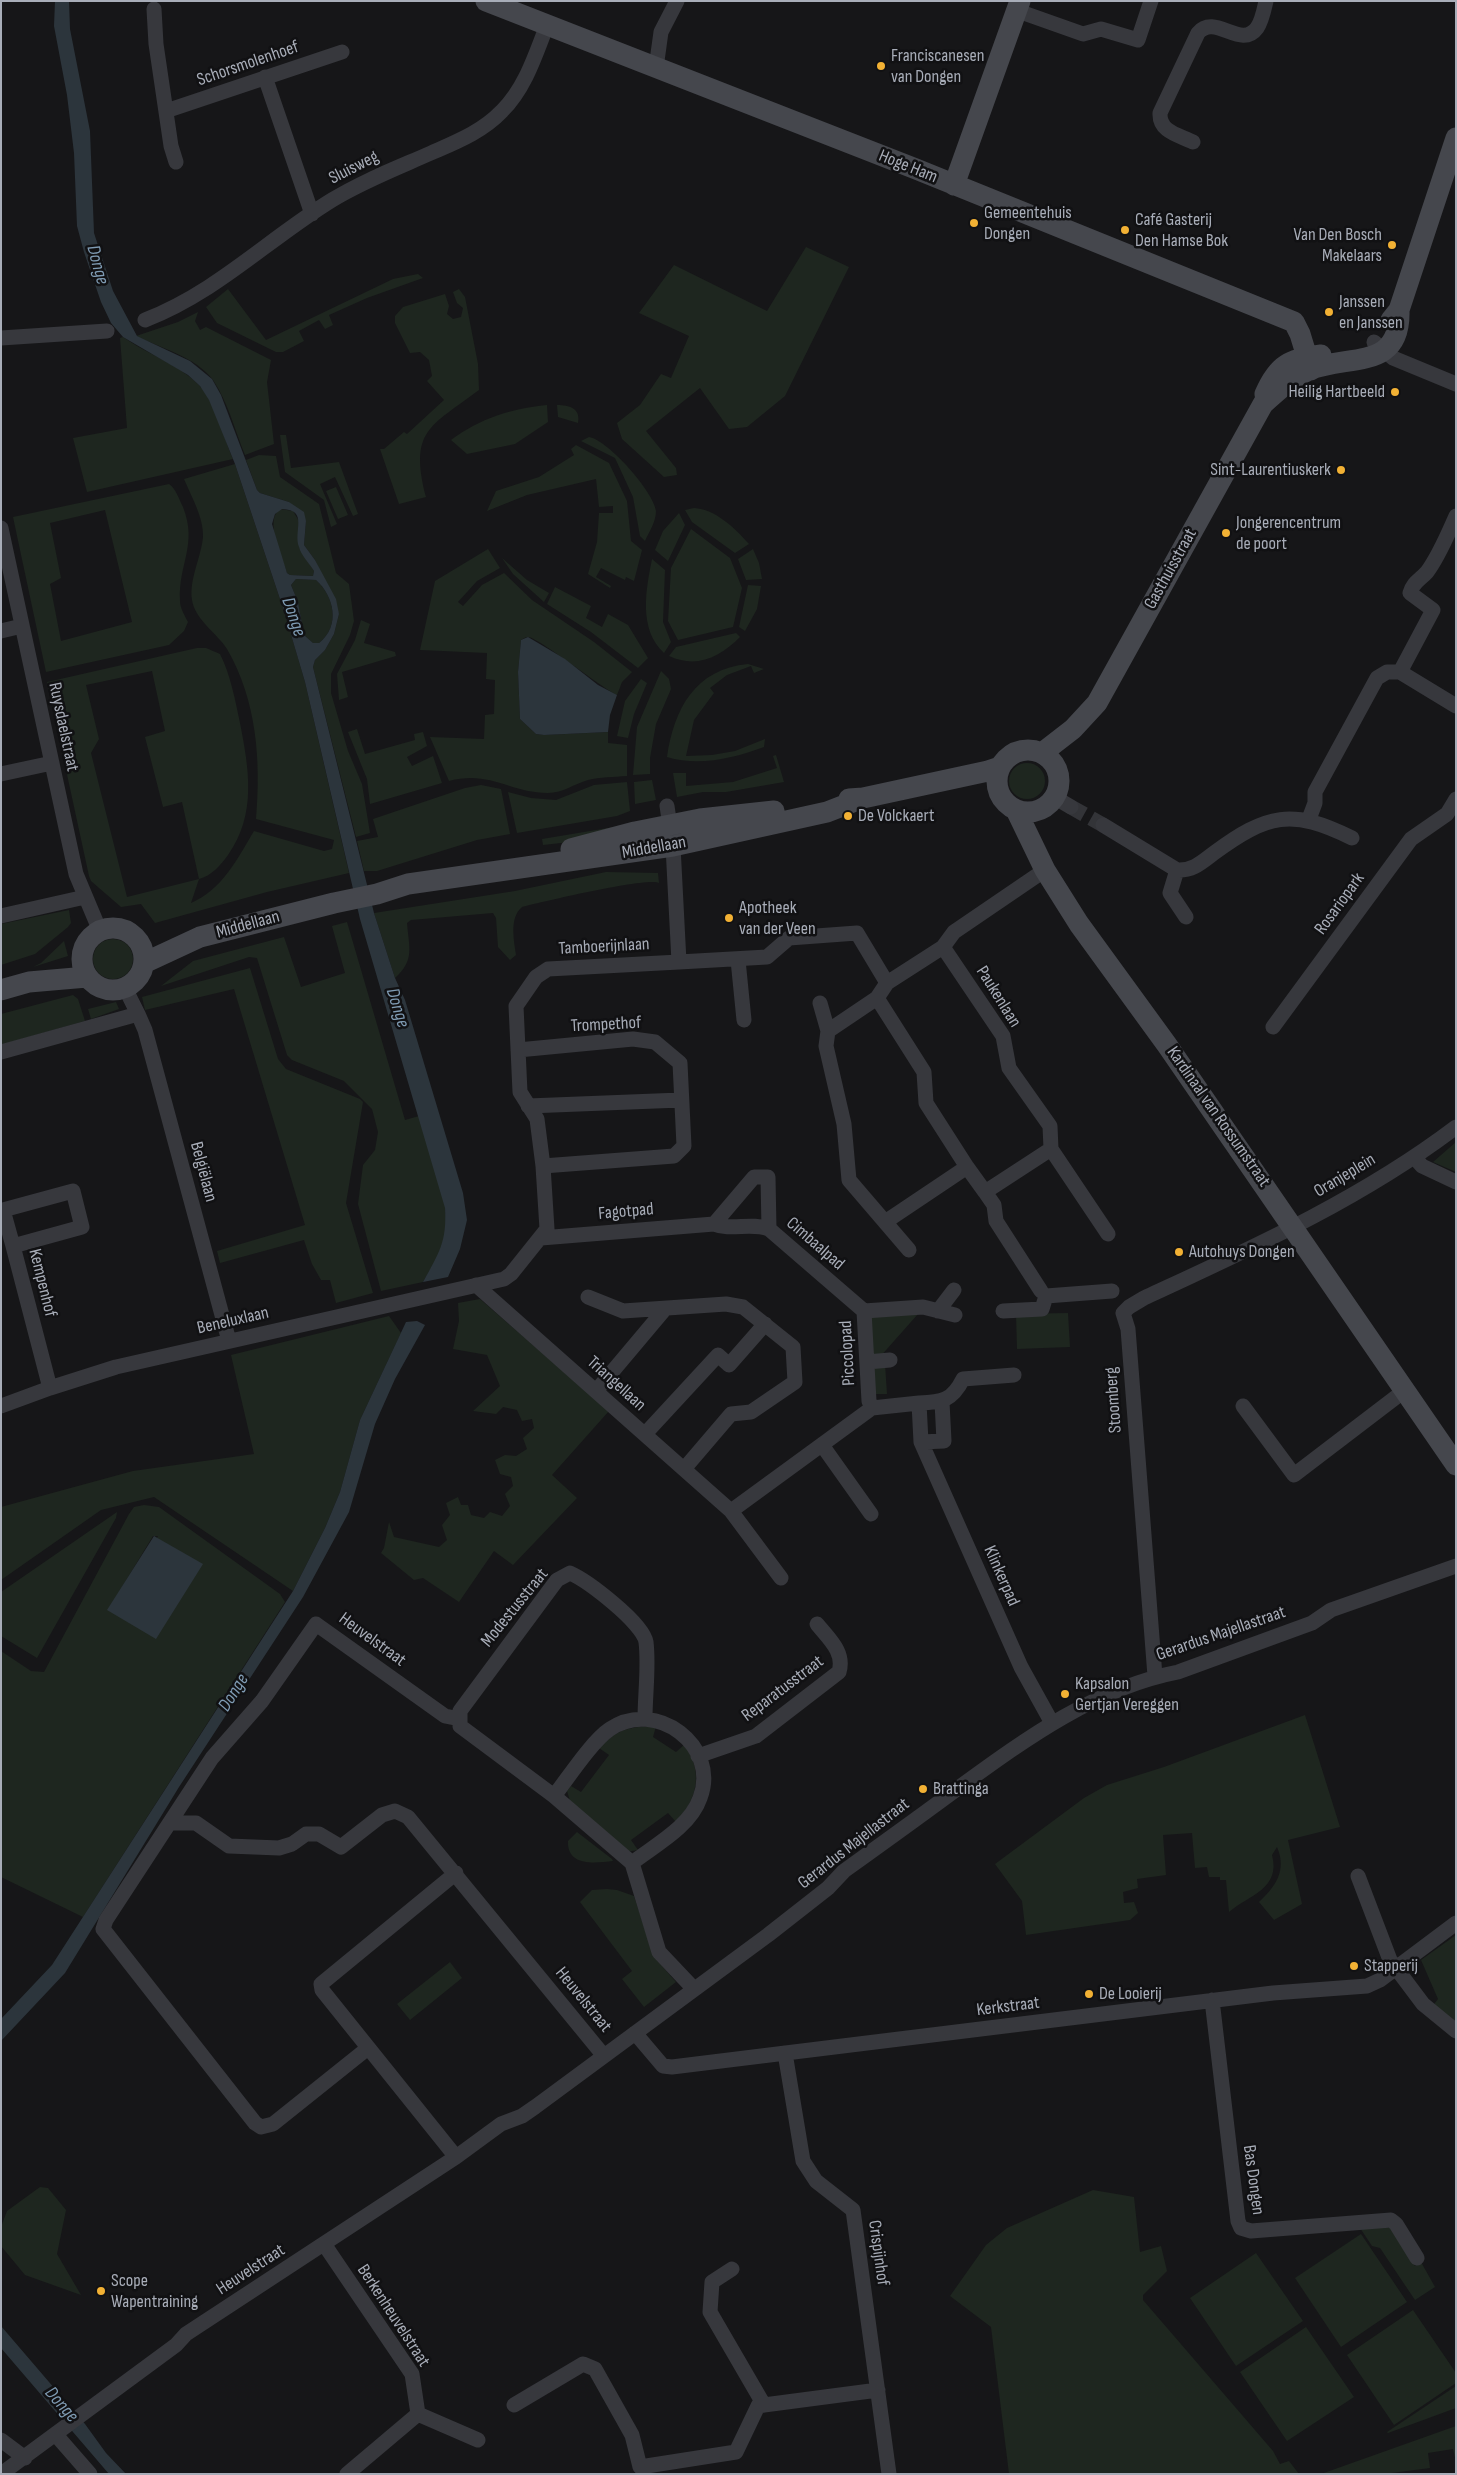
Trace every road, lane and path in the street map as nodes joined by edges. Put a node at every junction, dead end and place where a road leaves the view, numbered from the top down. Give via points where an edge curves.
1 (486, 1) edge
2 (678, 1) edge
3 (1152, 1) edge
4 (1266, 1) edge
5 (1019, 6) edge
6 (154, 9) dead end
7 (547, 25) junction
8 (342, 52) dead end
9 (656, 68) junction
10 (265, 77) junction
11 (166, 111) junction
12 (1456, 138) edge
13 (1193, 142) dead end
14 (176, 162) dead end
15 (954, 185) junction
16 (312, 214) junction
17 (144, 320) dead end
18 (107, 331) dead end
19 (1, 338) edge
20 (1379, 347) junction
21 (1309, 363) junction
22 (1456, 384) edge
23 (1456, 516) edge
24 (1, 528) edge
25 (22, 626) junction
26 (1, 631) edge
27 (1400, 672) junction
28 (1456, 706) edge
29 (1049, 760) junction
30 (52, 763) junction
31 (1000, 767) junction
32 (1, 774) edge
33 (942, 781) junction
34 (997, 789) junction
35 (863, 798) junction
36 (1456, 798) edge
37 (1016, 810) junction
38 (1037, 811) junction
39 (668, 815) junction
40 (1451, 817) edge
41 (1309, 819) junction
42 (1103, 826) tunnel mouth
43 (1352, 838) dead end
44 (1033, 843) junction
45 (673, 846) junction
46 (1045, 870) junction
47 (1178, 870) junction
48 (441, 878) junction
49 (85, 897) junction
50 (1, 916) edge
51 (1186, 917) dead end
52 (100, 931) junction
53 (200, 937) junction
54 (139, 942) junction
55 (943, 947) junction
56 (738, 960) junction
57 (679, 962) junction
58 (144, 963) junction
59 (85, 967) junction
60 (887, 983) junction
61 (125, 988) junction
62 (1, 990) edge
63 (877, 998) junction
64 (820, 1002) dead end
65 (138, 1014) junction
66 (744, 1020) dead end
67 (1273, 1027) dead end
68 (828, 1031) junction
69 (518, 1050) junction
70 (1, 1052) edge
71 (681, 1100) junction
72 (528, 1106) junction
73 (1456, 1127) edge
74 (1051, 1149) junction
75 (1414, 1157) junction
76 (543, 1166) junction
77 (967, 1167) junction
78 (1456, 1182) edge
79 (985, 1192) junction
80 (2, 1210) edge
81 (885, 1222) junction
82 (714, 1224) junction
83 (1294, 1228) junction
84 (769, 1229) junction
85 (1108, 1234) dead end
86 (541, 1238) junction
87 (12, 1246) junction
88 (909, 1250) dead end
89 (476, 1285) junction
90 (954, 1290) dead end
91 (1041, 1290) dead end
92 (1112, 1291) dead end
93 (588, 1297) dead end
94 (665, 1309) junction
95 (864, 1311) junction
96 (938, 1311) junction
97 (1003, 1311) dead end
98 (954, 1315) dead end
99 (766, 1324) junction
100 (229, 1341) junction
101 (890, 1360) dead end
102 (867, 1362) junction
103 (1014, 1375) dead end
104 (50, 1388) junction
105 (596, 1390) junction
106 (1404, 1391) junction
107 (942, 1402) junction
108 (919, 1403) junction
109 (1, 1406) edge
110 (1243, 1406) dead end
111 (872, 1408) junction
112 (645, 1434) junction
113 (922, 1442) junction
114 (822, 1445) junction
115 (1456, 1465) edge
116 (684, 1469) junction
117 (731, 1511) junction
118 (871, 1514) dead end
119 (1456, 1566) edge
120 (782, 1578) dead end
121 (817, 1624) dead end
122 (1155, 1676) junction
123 (644, 1719) junction
124 (460, 1720) junction
125 (1052, 1722) junction
126 (698, 1756) junction
127 (554, 1796) junction
128 (170, 1823) junction
129 (632, 1863) junction
130 (456, 1873) junction
131 (1358, 1876) dead end
132 (1456, 1923) edge
133 (1397, 1968) junction
134 (694, 1989) junction
135 (1212, 2000) junction
136 (1456, 2031) edge
137 (635, 2033) junction
138 (368, 2048) junction
139 (785, 2053) junction
140 (604, 2056) junction
141 (456, 2157) junction
142 (324, 2244) junction
143 (1417, 2258) dead end
144 (732, 2269) dead end
145 (878, 2390) junction
146 (514, 2404) dead end
147 (764, 2404) junction
148 (418, 2414) junction
149 (56, 2434) junction
150 (1, 2440) edge
151 (478, 2440) dead end
152 (25, 2458) junction
153 (639, 2470) edge
154 (1, 2474) edge
155 (90, 2474) edge
156 (347, 2474) edge
157 (889, 2474) edge

1 - 7 main road, Hoge Ham
2 - 9 street via 661,32
3 - 5 street via 1135,46 1101,29 1083,34
4 - 13 street via 1259,23 1251,34 1245,36 1210,25 1198,33 1159,121 1164,129
5 - 15 main road
6 - 11 street
7 - 9 main road, Hoge Ham
7 - 16 street, Sluisweg via 521,86 490,122 470,136 365,182
8 - 10 street, Schorsmolenhoef
9 - 15 main road, Hoge Ham
10 - 11 street, Schorsmolenhoef
10 - 16 street
11 - 14 street
12 - 20 main road via 1399,310
15 - 21 main road, Hoge Ham via 1294,322
16 - 17 street, Sluisweg via 205,290
18 - 19 street
20 - 21 main road via 1347,351
20 - 22 street via 1393,358
21 - 29 main road, Gasthuisstraat via 1286,364 1276,372 1263,404 1097,703
23 - 27 street via 1426,572 1411,588 1410,593 1433,610
24 - 25 street, Ruysdaelstraat
25 - 26 street
25 - 30 street, Ruysdaelstraat
27 - 28 street
27 - 41 street via 1387,672 1376,678 1315,792
29 - 31 main road via 1030,750 1007,757
29 - 38 main road via 1058,777 1063,802
30 - 32 street
30 - 49 street, Ruysdaelstraat via 76,874
31 - 33 main road, Middellaan
31 - 34 main road
33 - 34 main road, Middellaan
33 - 35 main road, Middellaan
34 - 37 main road via 1004,802
35 - 39 main road, Middellaan via 758,814 700,819
35 - 45 main road, Middellaan via 827,812
36 - 40 street, Rosariopark
37 - 38 main road
37 - 44 main road, Kardinaal van Rossumstraat
38 - 44 main road
39 - 45 street
39 - 48 main road, Middellaan
40 - 67 street, Rosariopark via 1411,839
41 - 43 street
41 - 47 street via 1264,823 1238,836 1188,870
42 - 47 street
44 - 46 main road, Kardinaal van Rossumstraat
45 - 48 main road, Middellaan
45 - 57 street
46 - 55 street via 954,932
46 - 83 main road, Kardinaal van Rossumstraat via 1079,924
47 - 51 street via 1170,893
48 - 53 main road, Middellaan
49 - 50 street
49 - 52 street, Ruysdaelstraat
52 - 54 main road via 117,928 133,935
52 - 59 main road via 85,947
53 - 54 main road, Middellaan
53 - 58 main road, Middellaan
54 - 58 main road
55 - 60 street
55 - 74 street, Paukenlaan via 1003,1036 1009,1068 1050,1126
56 - 57 street
56 - 60 street via 767,957 789,938 857,933
56 - 66 street
57 - 69 street, Tamboerijnlaan via 548,969 536,977 516,1006
58 - 61 main road via 136,981
59 - 61 main road via 95,985 109,990
59 - 62 main road
60 - 63 street
61 - 65 street, Belgiëlaan
63 - 68 street
63 - 77 street via 924,1072 926,1103
64 - 68 street
65 - 70 street
65 - 100 street, Belgiëlaan
68 - 81 street via 826,1046 844,1124 849,1180
69 - 71 street, Trompethof via 632,1039 656,1042 680,1063
69 - 72 street, Tamboerijnlaan via 520,1092
71 - 72 street
71 - 76 street, Trompethof via 684,1146 674,1156
72 - 76 street, Tamboerijnlaan via 537,1119
73 - 75 street, Oranjeplein
74 - 79 street
74 - 85 street, Paukenlaan
75 - 78 street via 1422,1166
75 - 83 street, Oranjeplein
76 - 86 street, Tamboerijnlaan via 547,1228
77 - 79 street
77 - 81 street
79 - 91 street via 994,1205 996,1221
80 - 87 street
80 - 87 street, Kempenhof via 73,1191 82,1226
81 - 88 street
82 - 84 street, Fagotpad via 720,1227 760,1225
82 - 84 street, Cimbaalpad via 754,1177 768,1177
82 - 86 street, Fagotpad
83 - 106 main road, Kardinaal van Rossumstraat
83 - 122 street, Stoomberg via 1144,1298 1123,1313 1128,1328
84 - 95 street, Cimbaalpad
86 - 89 street, Tamboerijnlaan via 511,1274 504,1279
87 - 104 street, Kempenhof
89 - 100 street, Beneluxlaan
89 - 105 street, Triangellaan
90 - 96 street
92 - 97 street via 1046,1296 1042,1309
93 - 94 street via 623,1311
94 - 99 street via 726,1304 743,1306
94 - 105 street
95 - 96 street, Piccolopad via 923,1307
95 - 102 street, Piccolopad
96 - 98 street, Piccolopad
99 - 112 street via 729,1365 718,1355
99 - 116 street via 793,1347 795,1382 751,1412 731,1414
100 - 104 street, Beneluxlaan via 116,1368
101 - 102 street
102 - 111 street, Piccolopad
103 - 107 street via 963,1379 957,1392
104 - 109 street, Beneluxlaan
105 - 112 street, Triangellaan
106 - 110 street via 1294,1475
106 - 115 main road, Kardinaal van Rossumstraat
107 - 108 street
107 - 113 street via 944,1441
108 - 111 street
108 - 113 street, Klinkerpad
111 - 114 street
112 - 116 street, Triangellaan
113 - 125 street, Klinkerpad via 1021,1667
114 - 117 street
114 - 118 street
116 - 117 street, Triangellaan
117 - 120 street, Triangellaan
119 - 122 street, Gerardus Majellastraat via 1331,1610 1312,1623 1178,1672
121 - 126 street, Reparatusstraat via 839,1653 842,1662 839,1672 756,1736
122 - 125 street, Gerardus Majellastraat
123 - 124 street, Modestusstraat via 646,1641 639,1627 583,1578 570,1573 557,1580 460,1711
123 - 126 street via 658,1720 675,1728 690,1742
123 - 127 street via 608,1730
124 - 127 street, Heuvelstraat via 460,1726
124 - 128 street, Heuvelstraat via 445,1716 316,1624 262,1701 212,1758
125 - 134 street, Gerardus Majellastraat via 844,1871 828,1888
126 - 129 street via 703,1782 694,1812
127 - 129 street
128 - 130 street, Heuvelstraat via 196,1823 229,1846 280,1848 306,1834 319,1834 340,1847 382,1815 395,1811 408,1817
128 - 138 street, Heuvelstraat via 103,1929 255,2123 262,2127 273,2124
129 - 134 street via 659,1952
130 - 138 street via 321,1984 322,1990
130 - 140 street, Heuvelstraat
131 - 133 street via 1390,1960
132 - 133 street, Kerkstraat
133 - 135 street, Kerkstraat via 1367,1986
133 - 136 street via 1423,2004
134 - 137 street, Heuvelstraat
135 - 139 street, Kerkstraat
135 - 143 street, Bas Dongen via 1241,2228 1251,2231 1391,2220
137 - 139 street, Kerkstraat via 652,2056 663,2066 672,2068
137 - 140 street, Heuvelstraat
138 - 141 street
139 - 145 street, Crispijnhof via 803,2161 816,2181 853,2210
140 - 141 street, Heuvelstraat via 522,2116 501,2124
141 - 142 street, Heuvelstraat
142 - 148 street, Berkenheuvelstraat via 412,2374
142 - 149 street, Heuvelstraat via 186,2334
144 - 147 street via 712,2282 710,2312
145 - 147 street
145 - 157 street, Crispijnhof
146 - 153 street via 583,2364 595,2369 632,2435
147 - 153 street via 758,2406 736,2452
148 - 151 street
148 - 156 street
149 - 152 street, Heuvelstraat
149 - 155 street
150 - 152 street
152 - 154 street, Heuvelstraat

